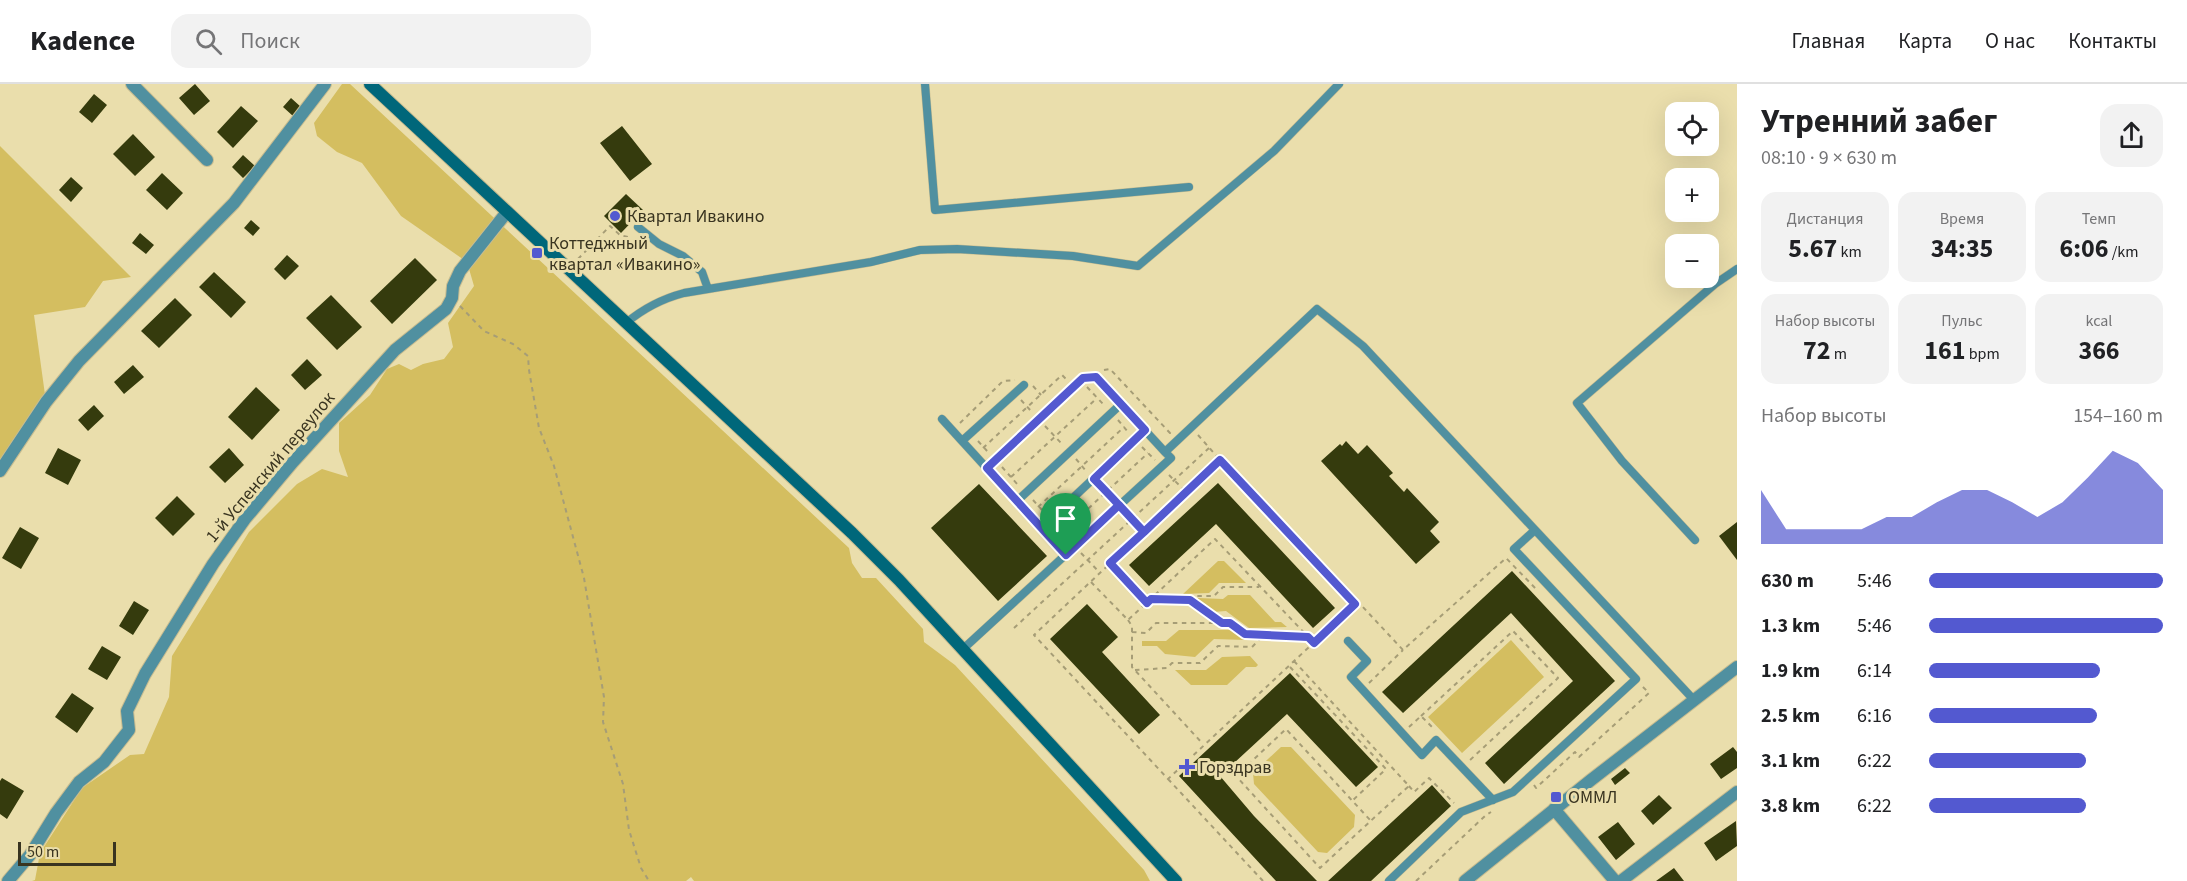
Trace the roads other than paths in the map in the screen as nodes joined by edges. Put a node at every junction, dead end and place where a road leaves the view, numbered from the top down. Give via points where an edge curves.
1 (132, 84) edge
2 (325, 84) edge
3 (370, 84) edge
4 (925, 84) edge
5 (1340, 84) edge
6 (207, 160) dead end
7 (1189, 187) dead end
8 (507, 212) junction
9 (638, 227) road end
10 (1737, 269) edge
11 (708, 289) junction
12 (626, 323) junction
13 (1024, 385) dead end
14 (1121, 404) junction
15 (942, 420) dead end
16 (1145, 430) junction
17 (962, 441) junction
18 (1165, 452) junction
19 (987, 468) junction
20 (0, 471) edge
21 (1017, 501) junction
22 (1041, 528) junction
23 (1534, 530) junction
24 (1695, 540) dead end
25 (1066, 555) junction
26 (1348, 641) dead end
27 (963, 649) junction
28 (1737, 667) edge
29 (1694, 700) junction
30 (1737, 792) edge
31 (1493, 800) junction
32 (1554, 809) junction
33 (8, 881) edge
34 (1176, 881) edge
35 (1389, 881) edge
36 (1465, 881) edge
37 (1615, 881) edge
38 (1621, 881) edge

1 - 6 street
2 - 20 street via 234,203 79,362 46,402
3 - 8 main road
4 - 7 lane via 935,210
5 - 11 lane via 1274,151 1138,266 1073,256 920,250
8 - 12 main road
8 - 33 street, 1-й Успенский переулок via 460,271 446,309 395,350 244,519 145,674 127,711 129,730 104,762 79,782
9 - 11 lane via 702,272
10 - 24 lane via 1577,403 1622,461
11 - 12 lane via 662,299
12 - 27 main road via 852,533
13 - 17 lane
14 - 16 lane
14 - 19 lane via 1096,377 1083,378
14 - 21 lane
15 - 17 lane
16 - 18 lane
16 - 22 lane
17 - 19 lane
18 - 23 lane via 1317,309 1363,346
18 - 25 lane via 1171,458
19 - 21 lane
21 - 22 lane
22 - 25 lane
23 - 29 lane
23 - 31 lane via 1514,549 1636,679 1513,792
25 - 27 lane
26 - 31 lane via 1367,661 1351,677 1359,686 1422,754 1436,740
27 - 34 main road
28 - 29 street
29 - 32 street
30 - 38 street
31 - 35 lane via 1461,812
32 - 36 street
32 - 37 street

